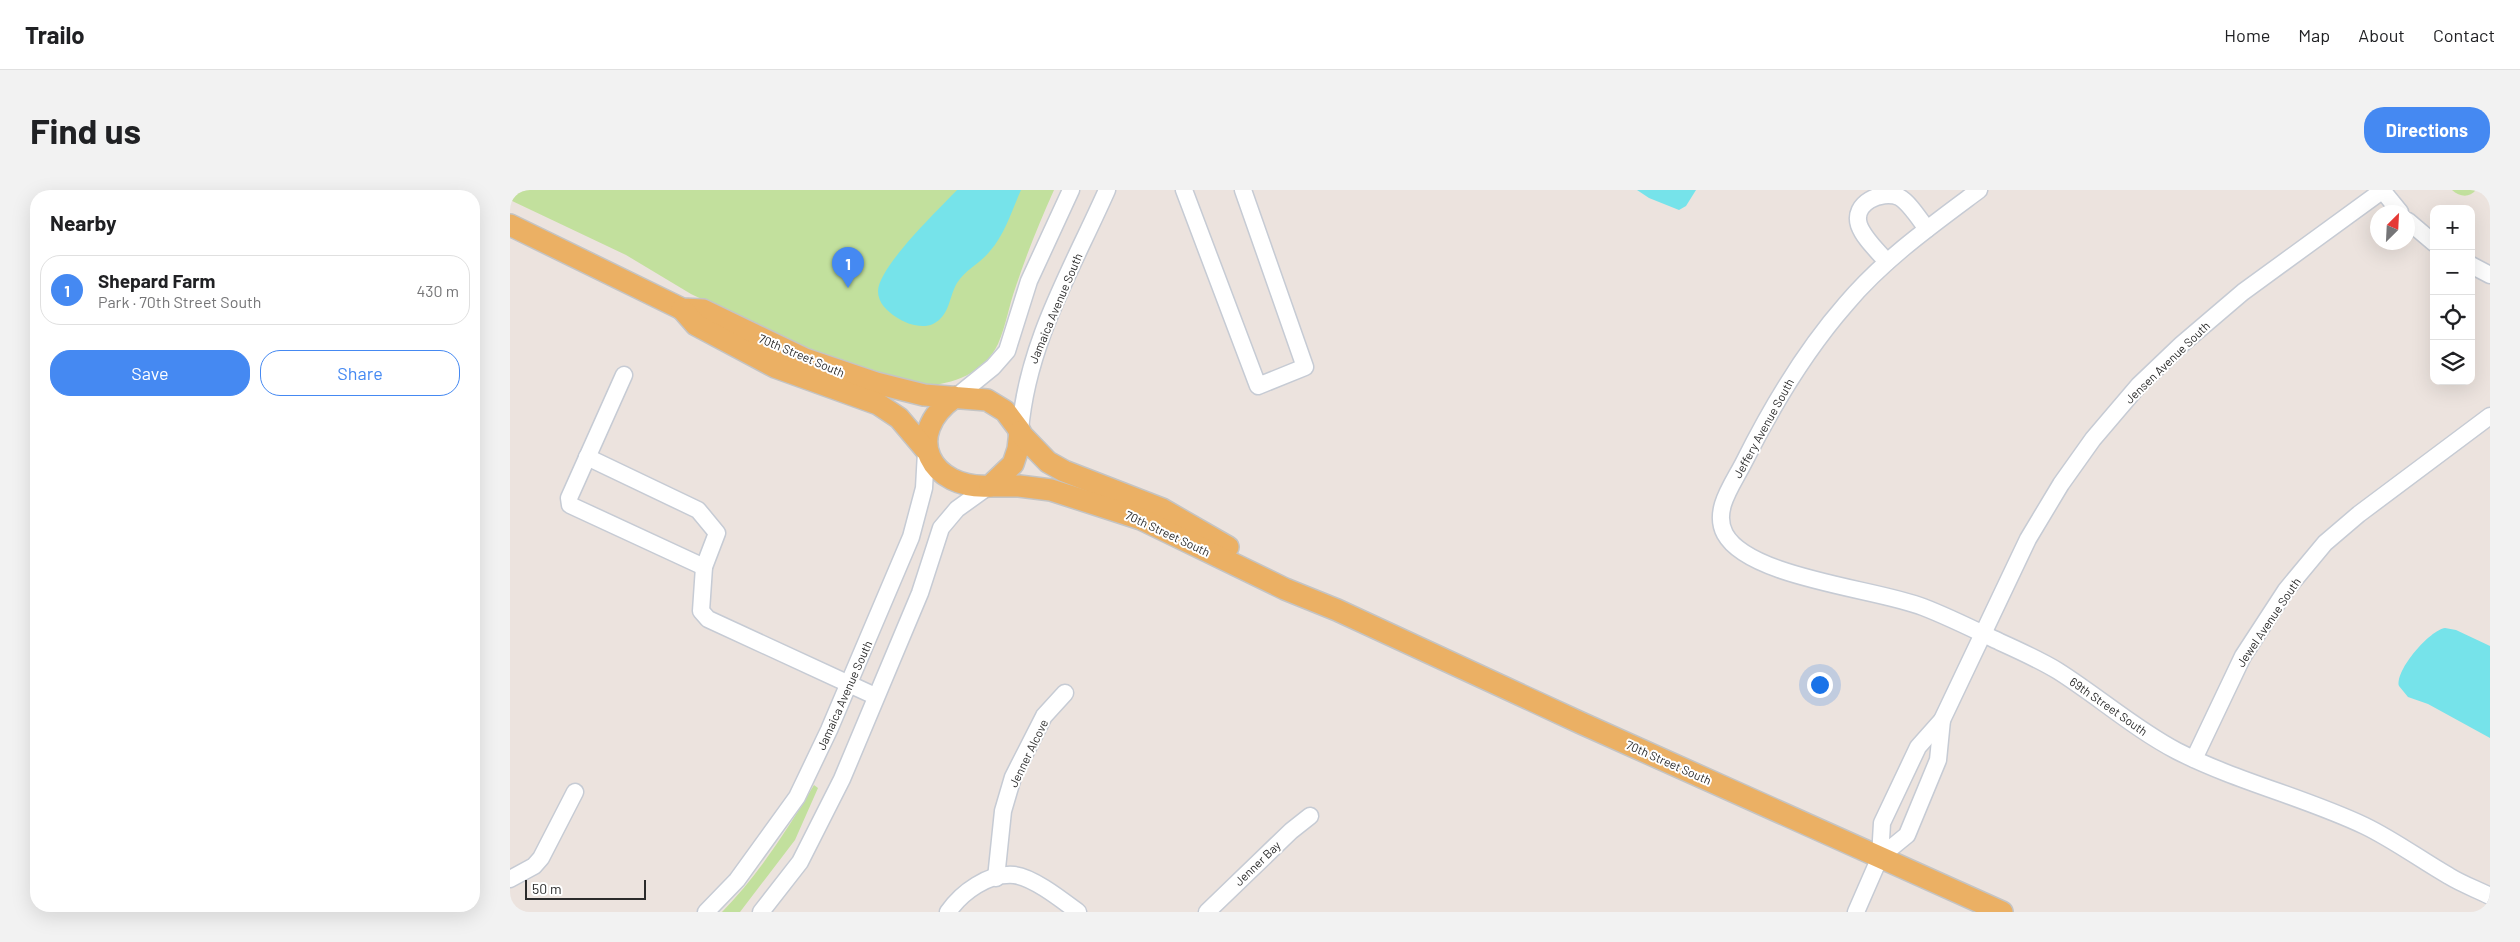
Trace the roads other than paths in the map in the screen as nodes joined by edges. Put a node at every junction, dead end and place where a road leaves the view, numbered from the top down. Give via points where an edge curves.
1 (1071, 190) edge
2 (1107, 190) edge
3 (1184, 190) edge
4 (1243, 190) edge
5 (1979, 190) edge
6 (2383, 190) edge
7 (2395, 205) edge
8 (510, 226) edge
9 (2415, 227) edge
10 (1927, 229) junction
11 (2430, 240) edge
12 (1887, 262) junction
13 (2475, 267) edge
14 (2490, 275) edge
15 (682, 309) junction
16 (624, 375) dead end
17 (955, 397) junction
18 (2490, 416) edge
19 (1019, 431) junction
20 (926, 451) junction
21 (587, 457) junction
22 (990, 486) junction
23 (1724, 532) joint
24 (704, 566) junction
25 (1337, 610) junction
26 (1982, 634) junction
27 (849, 684) junction
28 (1065, 693) dead end
29 (875, 696) junction
30 (1942, 720) junction
31 (2194, 759) junction
32 (575, 792) dead end
33 (1310, 816) dead end
34 (1880, 857) junction
35 (996, 878) junction
36 (510, 879) edge
37 (2490, 896) edge
38 (706, 912) edge
39 (761, 912) edge
40 (948, 912) edge
41 (1078, 912) edge
42 (1207, 912) edge
43 (1856, 912) edge
44 (2002, 912) edge

1 - 17 street via 1029,281 1007,351 993,368
2 - 19 street, Jamaica Avenue South via 1034,353
3 - 4 street via 1258,386 1305,367
5 - 10 street, Jeffery Avenue South
6 - 7 street
6 - 26 street, Jensen Avenue South via 2243,292 2139,385 2093,439 2061,484 2028,539
8 - 15 main road, 70th Street South
9 - 11 street
10 - 12 street, Jeffery Avenue South
10 - 12 street via 1900,197 1883,192 1870,198 1860,211 1858,223
12 - 23 street, Jeffery Avenue South via 1846,303 1800,362 1766,417 1719,511
13 - 14 street
15 - 17 main road, 70th Street South via 704,310 790,352 848,374 914,393
15 - 20 main road, 70th Street South via 696,325 775,367 878,404 899,418
16 - 21 street
17 - 19 main road via 992,402 1005,411
17 - 20 main road via 938,409 932,420
18 - 31 street, Jewel Avenue South via 2366,508 2325,543 2286,590 2242,656
19 - 22 main road via 1013,464
19 - 25 main road, 70th Street South via 1048,462 1162,509
20 - 22 main road via 942,472 955,481 972,486
20 - 27 street, Jamaica Avenue South via 926,479 915,525
21 - 24 street via 698,510 717,533
21 - 24 street via 568,498 570,505
22 - 25 main road, 70th Street South via 1044,489 1141,519 1285,589
22 - 29 street via 957,508 941,528 920,593
23 - 26 street, 69th Street South via 1736,549 1766,563 1834,586 1921,606
24 - 27 street via 701,610 708,619
25 - 34 main road, 70th Street South
26 - 30 street, Jensen Avenue South
26 - 31 street, 69th Street South via 2048,665 2132,724
27 - 29 street
27 - 38 street, Jamaica Avenue South via 797,797 737,880
28 - 35 street, Jenner Alcove via 1044,716 1013,777 1003,811
29 - 39 street via 842,779 800,862
30 - 34 street, Jensen Avenue South via 1918,746 1882,823
30 - 34 street, Jensen Avenue South via 1938,760 1907,835
31 - 37 street, 69th Street South via 2258,787 2320,807 2367,827 2452,878
32 - 36 street via 542,858
33 - 42 street, Jenner Bay via 1290,831
34 - 43 street, Jensen Avenue South
34 - 44 main road, 70th Street South
35 - 40 street via 971,888
35 - 41 street via 1014,875 1029,880

